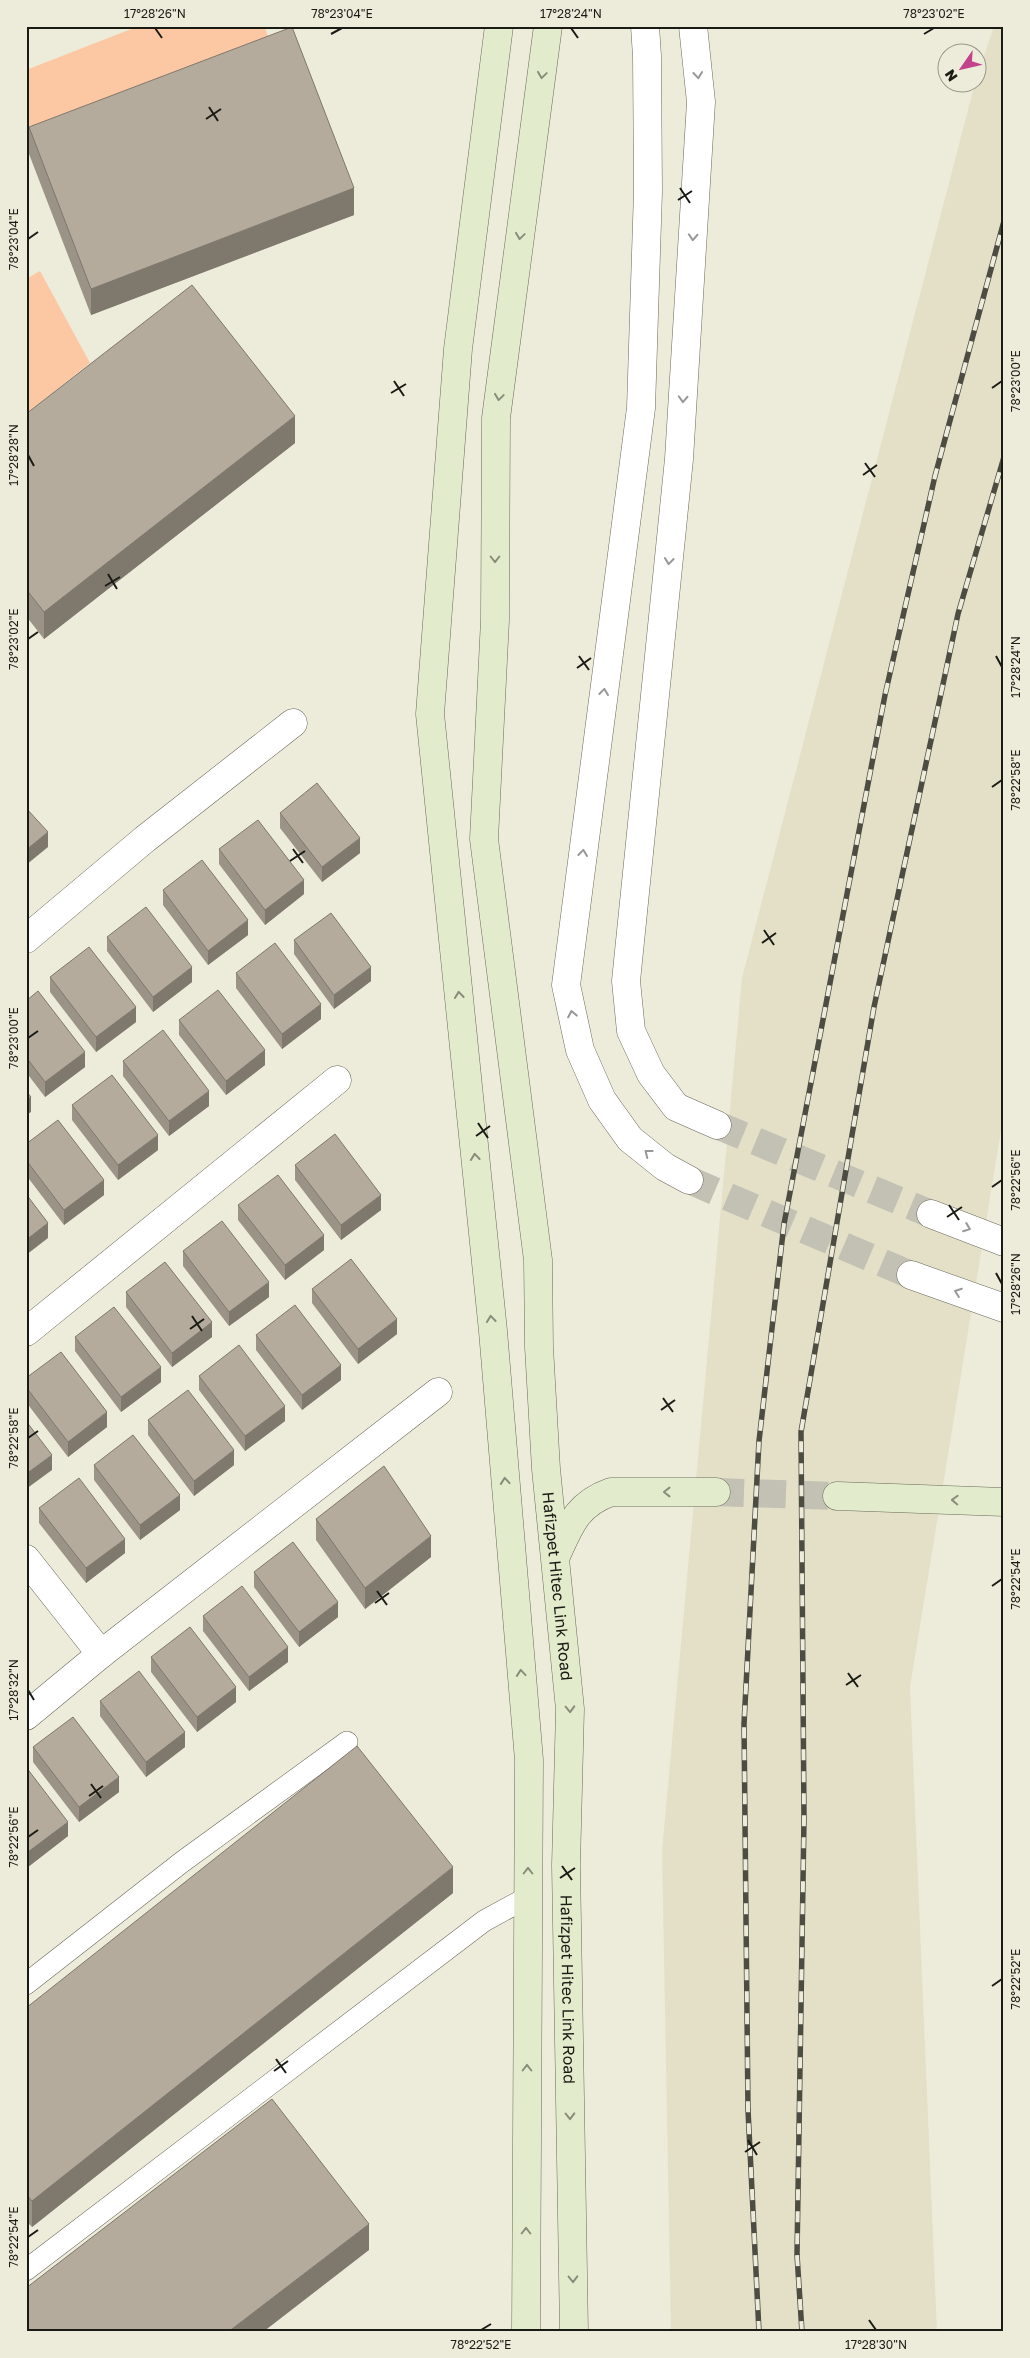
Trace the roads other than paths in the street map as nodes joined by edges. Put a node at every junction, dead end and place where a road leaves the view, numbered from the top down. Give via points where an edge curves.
1 (499, 26) edge
2 (548, 26) edge
3 (645, 26) edge
4 (693, 26) edge
5 (293, 723) dead end
6 (26, 939) edge
7 (336, 1080) dead end
8 (716, 1125) tunnel mouth
9 (689, 1180) tunnel mouth
10 (931, 1214) tunnel mouth
11 (1004, 1242) edge
12 (911, 1275) tunnel mouth
13 (1004, 1308) edge
14 (26, 1332) edge
15 (438, 1392) dead end
16 (716, 1492) tunnel mouth
17 (837, 1496) tunnel mouth
18 (1004, 1502) edge
19 (555, 1557) junction
20 (26, 1559) edge
21 (101, 1654) junction
22 (26, 1716) edge
23 (347, 1742) dead end
24 (528, 1897) junction
25 (26, 1984) edge
26 (26, 2270) edge
27 (526, 2332) edge
28 (574, 2332) edge

24 -> 1 main road via 527,1741 493,1331 430,714 458,349
2 -> 19 main road, Hafizpet Hitec Link Road via 496,418 495,620 484,839 538,1260 546,1469
9 -> 3 street via 665,1167 630,1139 602,1100 580,1050 566,985 641,408 648,191
4 -> 8 street via 701,102 679,459 626,981 631,1031 650,1074 676,1108
5 - 6 street via 145,839
7 - 14 street
10 -> 11 street
13 -> 12 street
15 - 21 street
16 -> 19 main road via 611,1492 599,1496 584,1505 572,1520
18 -> 17 main road
19 -> 28 main road, Hafizpet Hitec Link Road via 570,1710 566,1866
20 - 21 street
21 - 22 street
23 - 25 lane via 182,1862
24 - 26 lane via 477,1927
27 -> 24 main road

